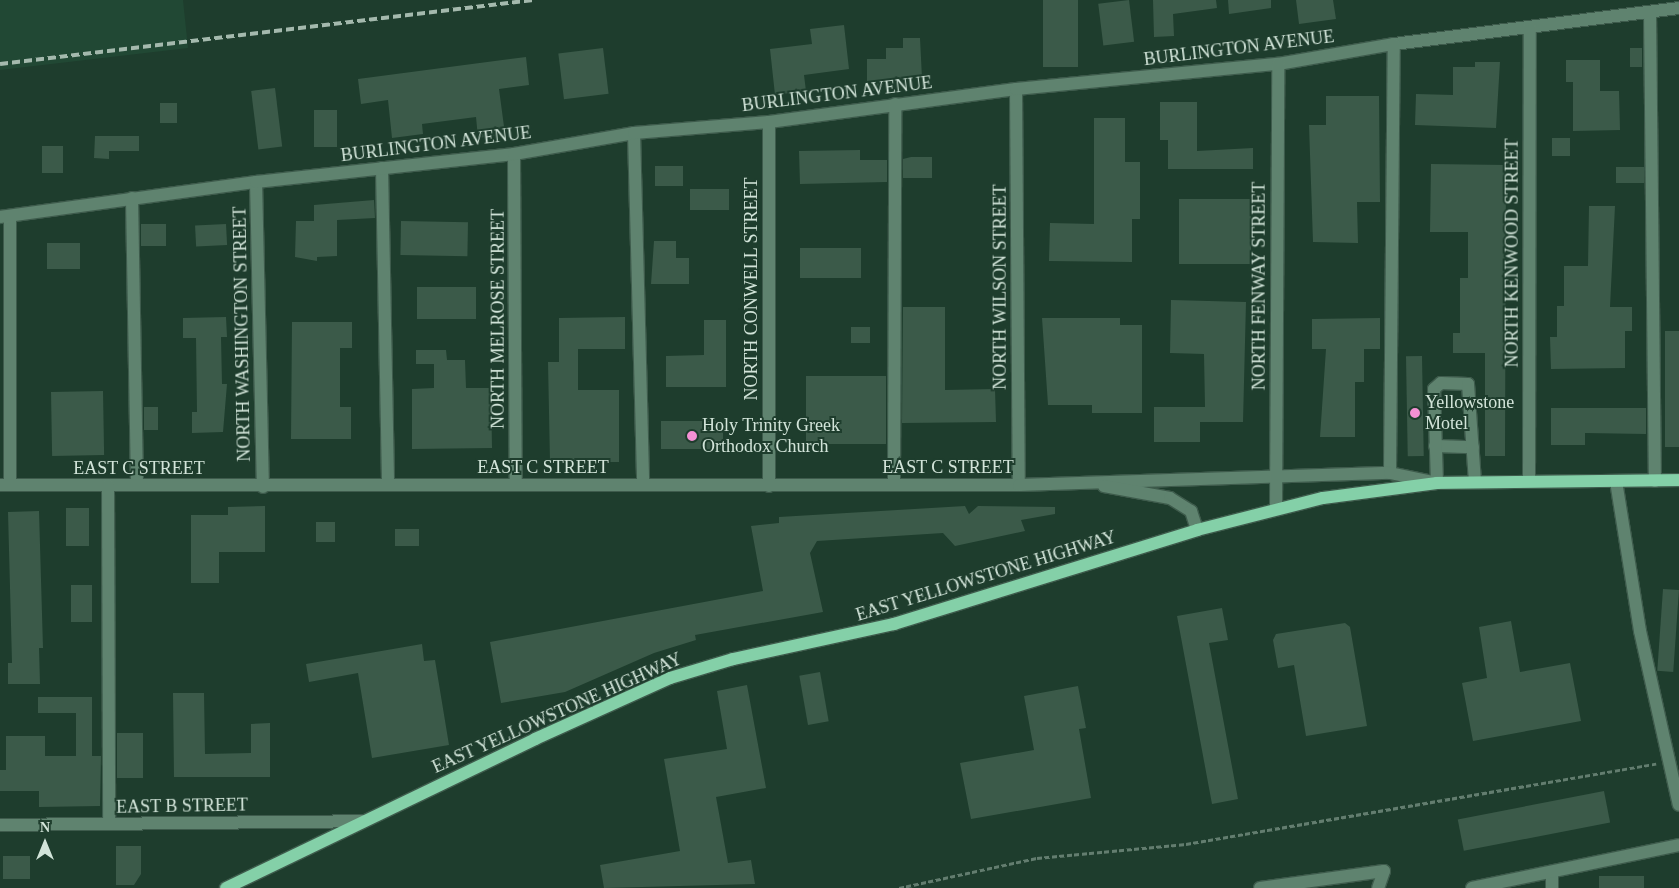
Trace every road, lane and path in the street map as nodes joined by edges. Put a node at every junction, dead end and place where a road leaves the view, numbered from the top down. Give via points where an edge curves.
1 (1679, 8) edge
2 (1650, 12) junction
3 (1530, 26) junction
4 (1394, 44) junction
5 (1278, 64) junction
6 (1016, 89) junction
7 (896, 104) junction
8 (769, 122) junction
9 (634, 133) junction
10 (514, 154) junction
11 (382, 168) junction
12 (256, 182) junction
13 (132, 198) junction
14 (5, 217) edge
15 (1435, 446) junction
16 (1473, 447) junction
17 (1390, 473) junction
18 (1275, 477) junction
19 (1529, 480) junction
20 (1679, 480) edge
21 (1616, 481) junction
22 (1655, 481) junction
23 (1475, 482) junction
24 (1087, 483) junction
25 (1437, 483) junction
26 (643, 484) junction
27 (894, 484) junction
28 (5, 485) edge
29 (108, 485) junction
30 (137, 485) junction
31 (388, 485) junction
32 (516, 485) junction
33 (1019, 485) junction
34 (768, 486) junction
35 (263, 487) junction
36 (1276, 508) junction
37 (1198, 530) junction
38 (1667, 762) junction
39 (1679, 805) edge
40 (363, 821) junction
41 (109, 824) junction
42 (0, 825) edge
43 (1679, 845) edge
44 (1552, 874) junction
45 (226, 888) edge
46 (899, 888) edge
47 (1260, 888) edge
48 (1378, 888) edge
49 (1472, 888) edge
50 (1552, 888) edge

1 - 2 street, BURLINGTON AVENUE
2 - 3 street, BURLINGTON AVENUE
2 - 22 street
3 - 4 street, BURLINGTON AVENUE
3 - 19 street, NORTH KENWOOD STREET
4 - 5 street, BURLINGTON AVENUE
4 - 17 street
5 - 6 street, BURLINGTON AVENUE
5 - 18 street, NORTH FENWAY STREET
6 - 7 street, BURLINGTON AVENUE
6 - 33 street, NORTH WILSON STREET
7 - 8 street, BURLINGTON AVENUE
7 - 27 street
8 - 9 street, BURLINGTON AVENUE
8 - 34 street, NORTH CONWELL STREET
9 - 10 street, BURLINGTON AVENUE
9 - 26 street
10 - 11 street, BURLINGTON AVENUE
10 - 32 street, NORTH MELROSE STREET
11 - 12 street, BURLINGTON AVENUE
11 - 31 street
12 - 13 street, BURLINGTON AVENUE
12 - 35 street, NORTH WASHINGTON STREET
13 - 14 street, BURLINGTON AVENUE
13 - 30 street
14 - 28 street
15 - 16 street
15 - 16 street via 1434,389 1441,384 1468,384
15 - 25 street
16 - 23 street
17 - 18 street, EAST C STREET
17 - 25 street, EAST C STREET
18 - 24 street, EAST C STREET
18 - 36 street, NORTH FENWAY STREET
19 - 21 main road, EAST YELLOWSTONE HIGHWAY
19 - 23 main road, EAST YELLOWSTONE HIGHWAY
20 - 22 main road, EAST YELLOWSTONE HIGHWAY
21 - 22 main road, EAST YELLOWSTONE HIGHWAY
21 - 38 street
23 - 25 main road, EAST YELLOWSTONE HIGHWAY
24 - 33 street, EAST C STREET
24 - 37 street, EAST C STREET via 1170,498 1191,511
25 - 36 main road, EAST YELLOWSTONE HIGHWAY
26 - 32 street, EAST C STREET
26 - 34 street, EAST C STREET
27 - 33 street, EAST C STREET
27 - 34 street, EAST C STREET
28 - 29 street, EAST C STREET
29 - 30 street, EAST C STREET
29 - 41 street
30 - 35 street, EAST C STREET
31 - 32 street, EAST C STREET
31 - 35 street, EAST C STREET
36 - 37 main road, EAST YELLOWSTONE HIGHWAY
37 - 40 main road, EAST YELLOWSTONE HIGHWAY via 894,624 670,678
38 - 39 street
38 - 46 path via 1186,844 1037,858 963,870
40 - 41 street, EAST B STREET
40 - 45 main road, EAST YELLOWSTONE HIGHWAY
41 - 42 street, EAST B STREET
43 - 44 street
44 - 49 street
44 - 50 street
47 - 48 street via 1384,871

